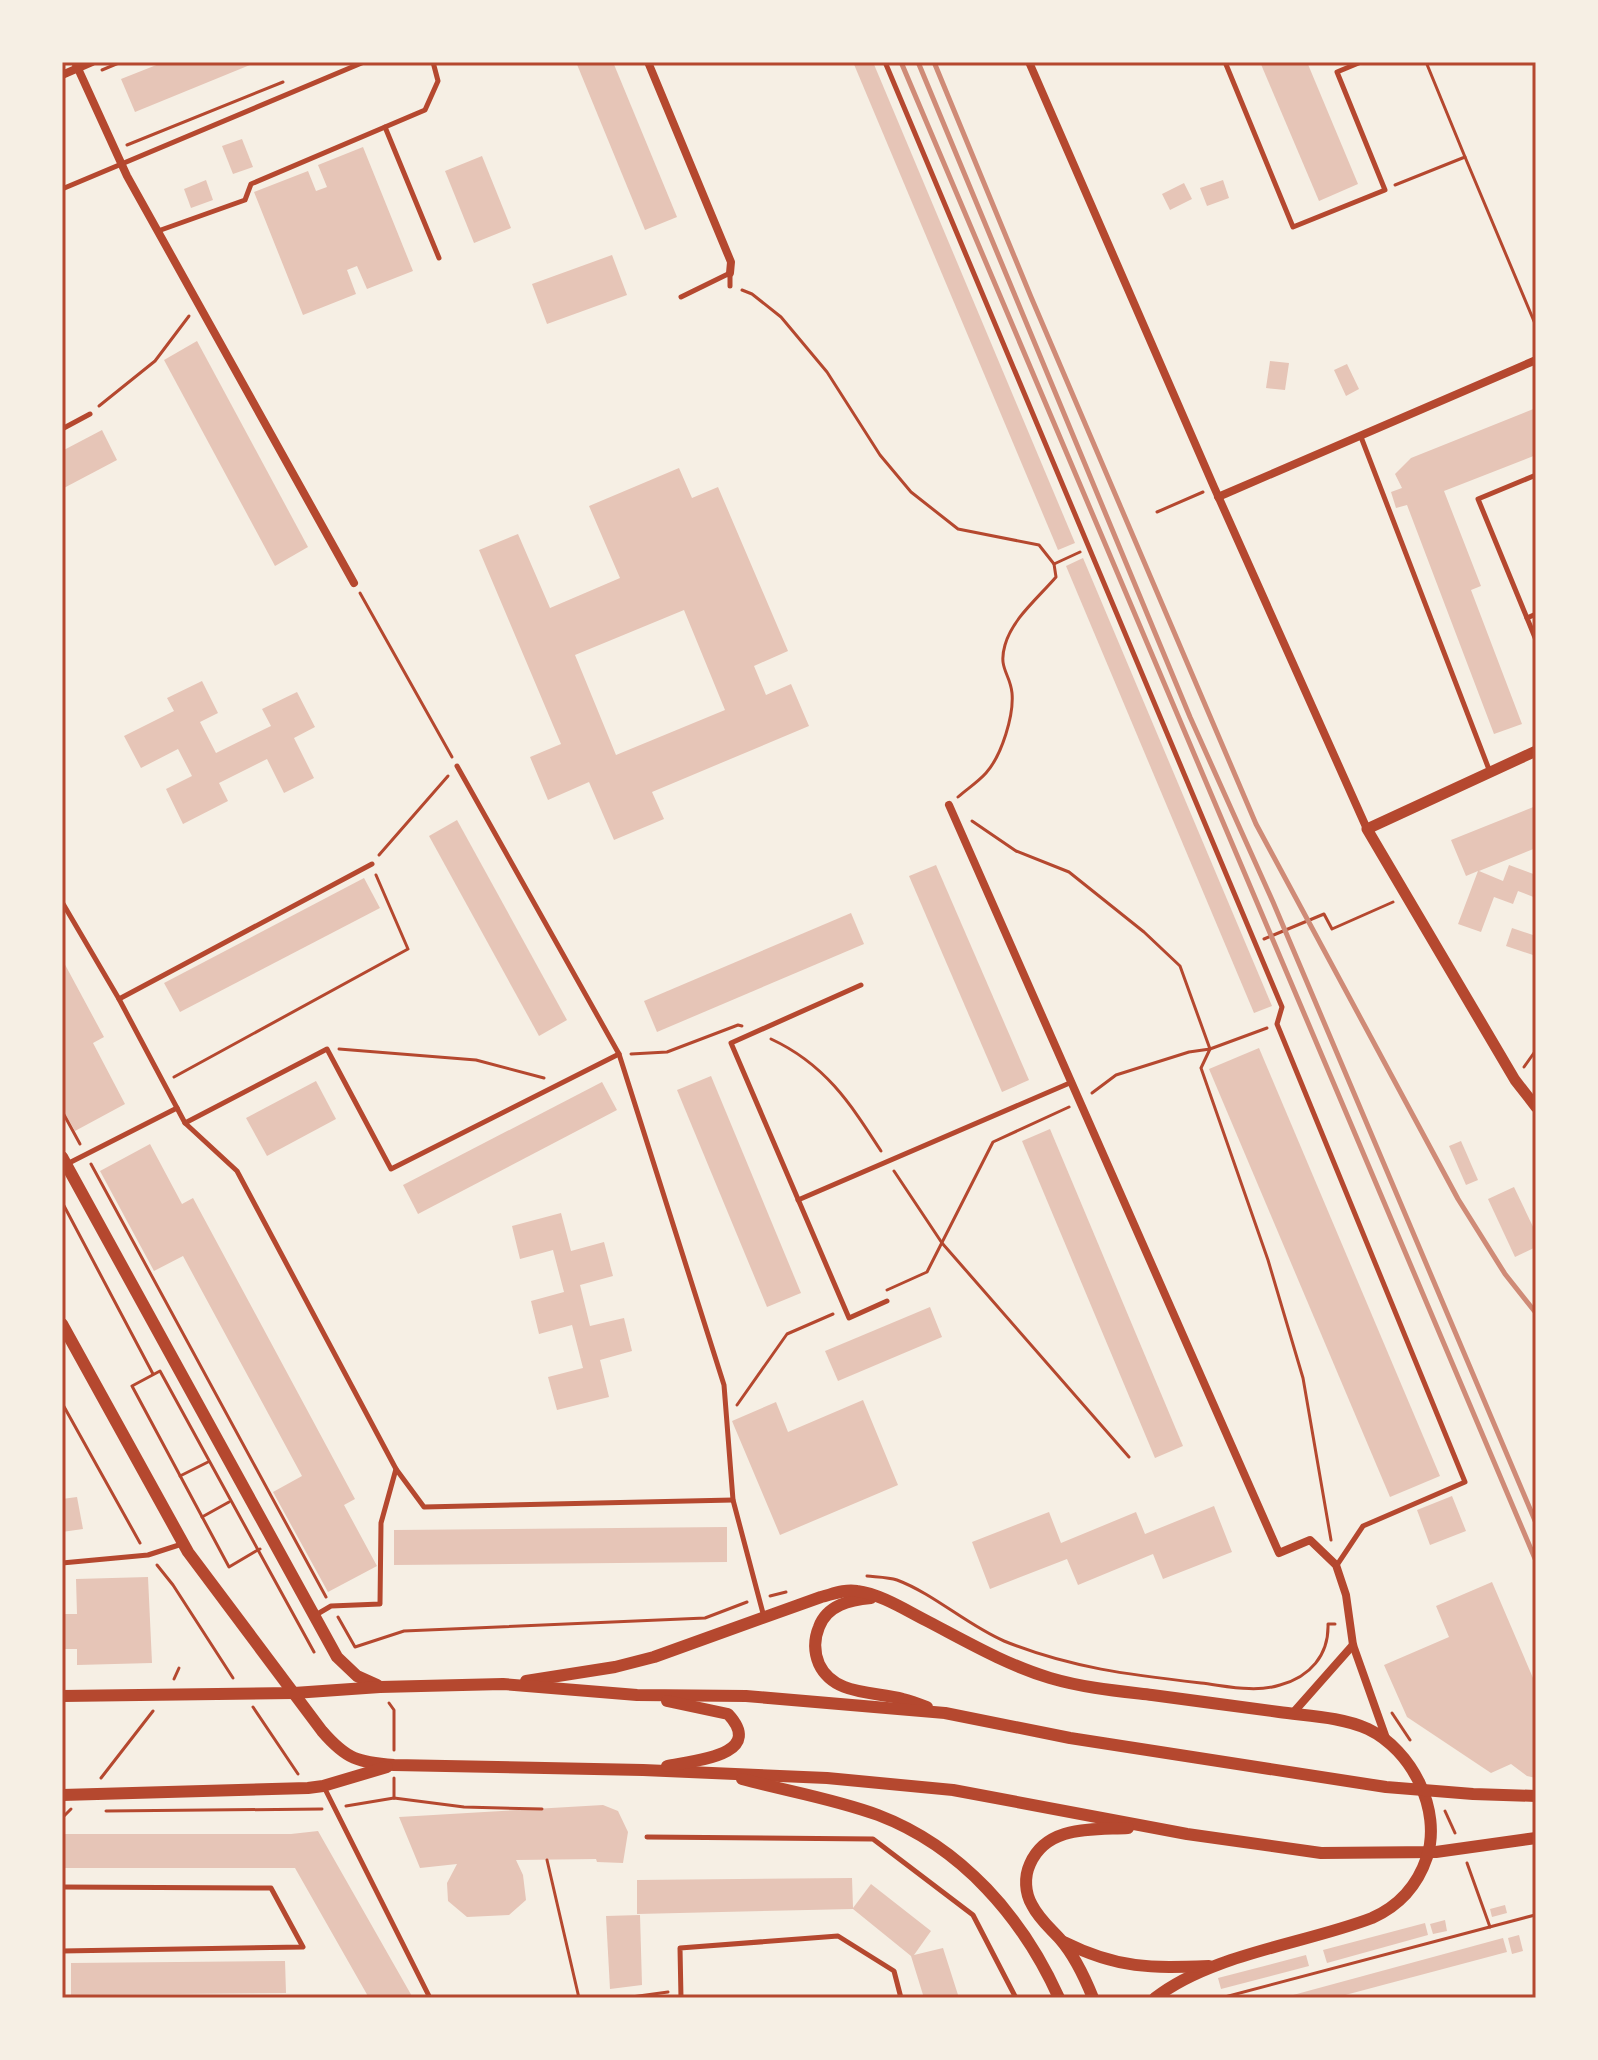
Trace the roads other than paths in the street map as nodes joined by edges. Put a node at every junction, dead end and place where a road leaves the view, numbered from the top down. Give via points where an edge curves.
1 (92, 62) edge
2 (364, 62) edge
3 (433, 62) edge
4 (648, 62) edge
5 (885, 62) edge
6 (1029, 62) edge
7 (1225, 62) edge
8 (1361, 62) edge
9 (77, 65) edge
10 (62, 75) edge
11 (385, 127) junction
12 (121, 164) junction
13 (62, 189) edge
14 (157, 231) junction
15 (439, 258) dead end
16 (730, 273) junction
17 (730, 286) road end
18 (681, 297) dead end
19 (1536, 360) edge
20 (90, 414) road end
21 (62, 429) edge
22 (1361, 437) junction
23 (1536, 475) edge
24 (1218, 497) junction
25 (354, 583) road end
26 (1536, 614) edge
27 (1527, 618) junction
28 (1536, 640) edge
29 (1536, 751) edge
30 (457, 766) road end
31 (1490, 772) junction
32 (949, 805) road end
33 (1367, 829) junction
34 (372, 864) road end
35 (62, 902) edge
36 (861, 985) dead end
37 (119, 999) junction
38 (619, 1054) junction
39 (1073, 1082) junction
40 (1536, 1107) edge
41 (177, 1108) junction
42 (185, 1123) junction
43 (64, 1161) edge
44 (797, 1200) junction
45 (887, 1301) dead end
46 (62, 1324) edge
47 (396, 1469) junction
48 (733, 1500) junction
49 (183, 1544) junction
50 (62, 1563) edge
51 (1336, 1565) junction
52 (875, 1597) junction
53 (314, 1617) junction
54 (764, 1618) junction
55 (1353, 1645) junction
56 (503, 1684) junction
57 (380, 1687) junction
58 (294, 1693) junction
59 (637, 1695) junction
60 (62, 1696) edge
61 (945, 1713) junction
62 (1292, 1714) junction
63 (1386, 1739) junction
64 (394, 1765) junction
65 (643, 1770) junction
66 (720, 1773) junction
67 (323, 1786) junction
68 (62, 1795) edge
69 (1536, 1796) edge
70 (1147, 1826) junction
71 (647, 1837) dead end
72 (1536, 1838) edge
73 (62, 1887) edge
74 (1062, 1941) junction
75 (62, 1951) edge
76 (1216, 1965) junction
77 (430, 1998) edge
78 (681, 1998) edge
79 (901, 1998) edge
80 (1016, 1998) edge
81 (1059, 1998) edge
82 (1093, 1998) edge
83 (1155, 1998) edge

1 - 9 street
2 - 12 lane
3 - 11 lane via 438,81 425,110
4 - 16 street via 731,262
5 - 51 lane via 1256,942 1282,1007 1277,1024 1465,1482 1363,1526
6 - 24 street
7 - 8 lane via 1293,227 1385,190 1337,72
9 - 10 street
9 - 12 street
11 - 14 lane via 251,184 245,200
11 - 15 lane
12 - 13 lane
12 - 14 street
14 - 25 street
16 - 17 lane
16 - 18 lane
19 - 22 street
20 - 21 lane
22 - 24 street
22 - 31 lane
23 - 27 lane via 1478,499
24 - 33 street
26 - 27 lane
27 - 28 lane
29 - 31 street
30 - 38 lane
31 - 33 street
32 - 39 street
33 - 40 street
34 - 37 lane
35 - 37 lane
36 - 44 lane via 731,1043
37 - 41 lane
38 - 42 lane via 391,1169 327,1049
38 - 48 lane via 724,1385
39 - 44 lane
39 - 51 street via 1279,1553 1310,1540
41 - 42 lane
41 - 43 lane
42 - 47 lane via 237,1171
43 - 53 main road
44 - 45 lane via 849,1318
46 - 49 main road
47 - 48 lane via 424,1507
47 - 53 lane via 381,1523 380,1604 331,1606
48 - 54 lane
49 - 50 lane via 148,1555
49 - 58 main road
51 - 55 street
52 - 54 main road via 847,1590
52 - 61 main road via 844,1603 823,1618 815,1640 821,1667 845,1688
52 - 62 main road via 1008,1663 1053,1678
53 - 57 main road via 345,1667
54 - 56 main road via 641,1661
55 - 62 street
55 - 63 street
56 - 57 main road
56 - 59 main road
57 - 58 main road
58 - 60 main road
58 - 64 main road via 345,1755
59 - 61 main road via 746,1696
59 - 65 main road via 720,1710 737,1728 735,1745 720,1756
61 - 69 main road via 1386,1787
62 - 63 main road via 1345,1722
63 - 76 main road via 1416,1777 1429,1815 1427,1856 1409,1892 1364,1922
64 - 65 main road
64 - 67 main road
65 - 66 main road
66 - 70 main road via 953,1790
66 - 81 main road via 853,1807 927,1840 979,1879 1006,1911
67 - 68 main road
67 - 77 lane
70 - 72 main road via 1321,1853 1436,1852
70 - 74 main road via 1068,1832 1034,1854 1026,1885 1031,1903
71 - 80 lane via 873,1839 973,1915
73 - 75 lane via 271,1888 303,1947
74 - 76 main road via 1141,1968
74 - 82 main road
76 - 83 main road
78 - 79 lane via 680,1948 838,1936 894,1971

